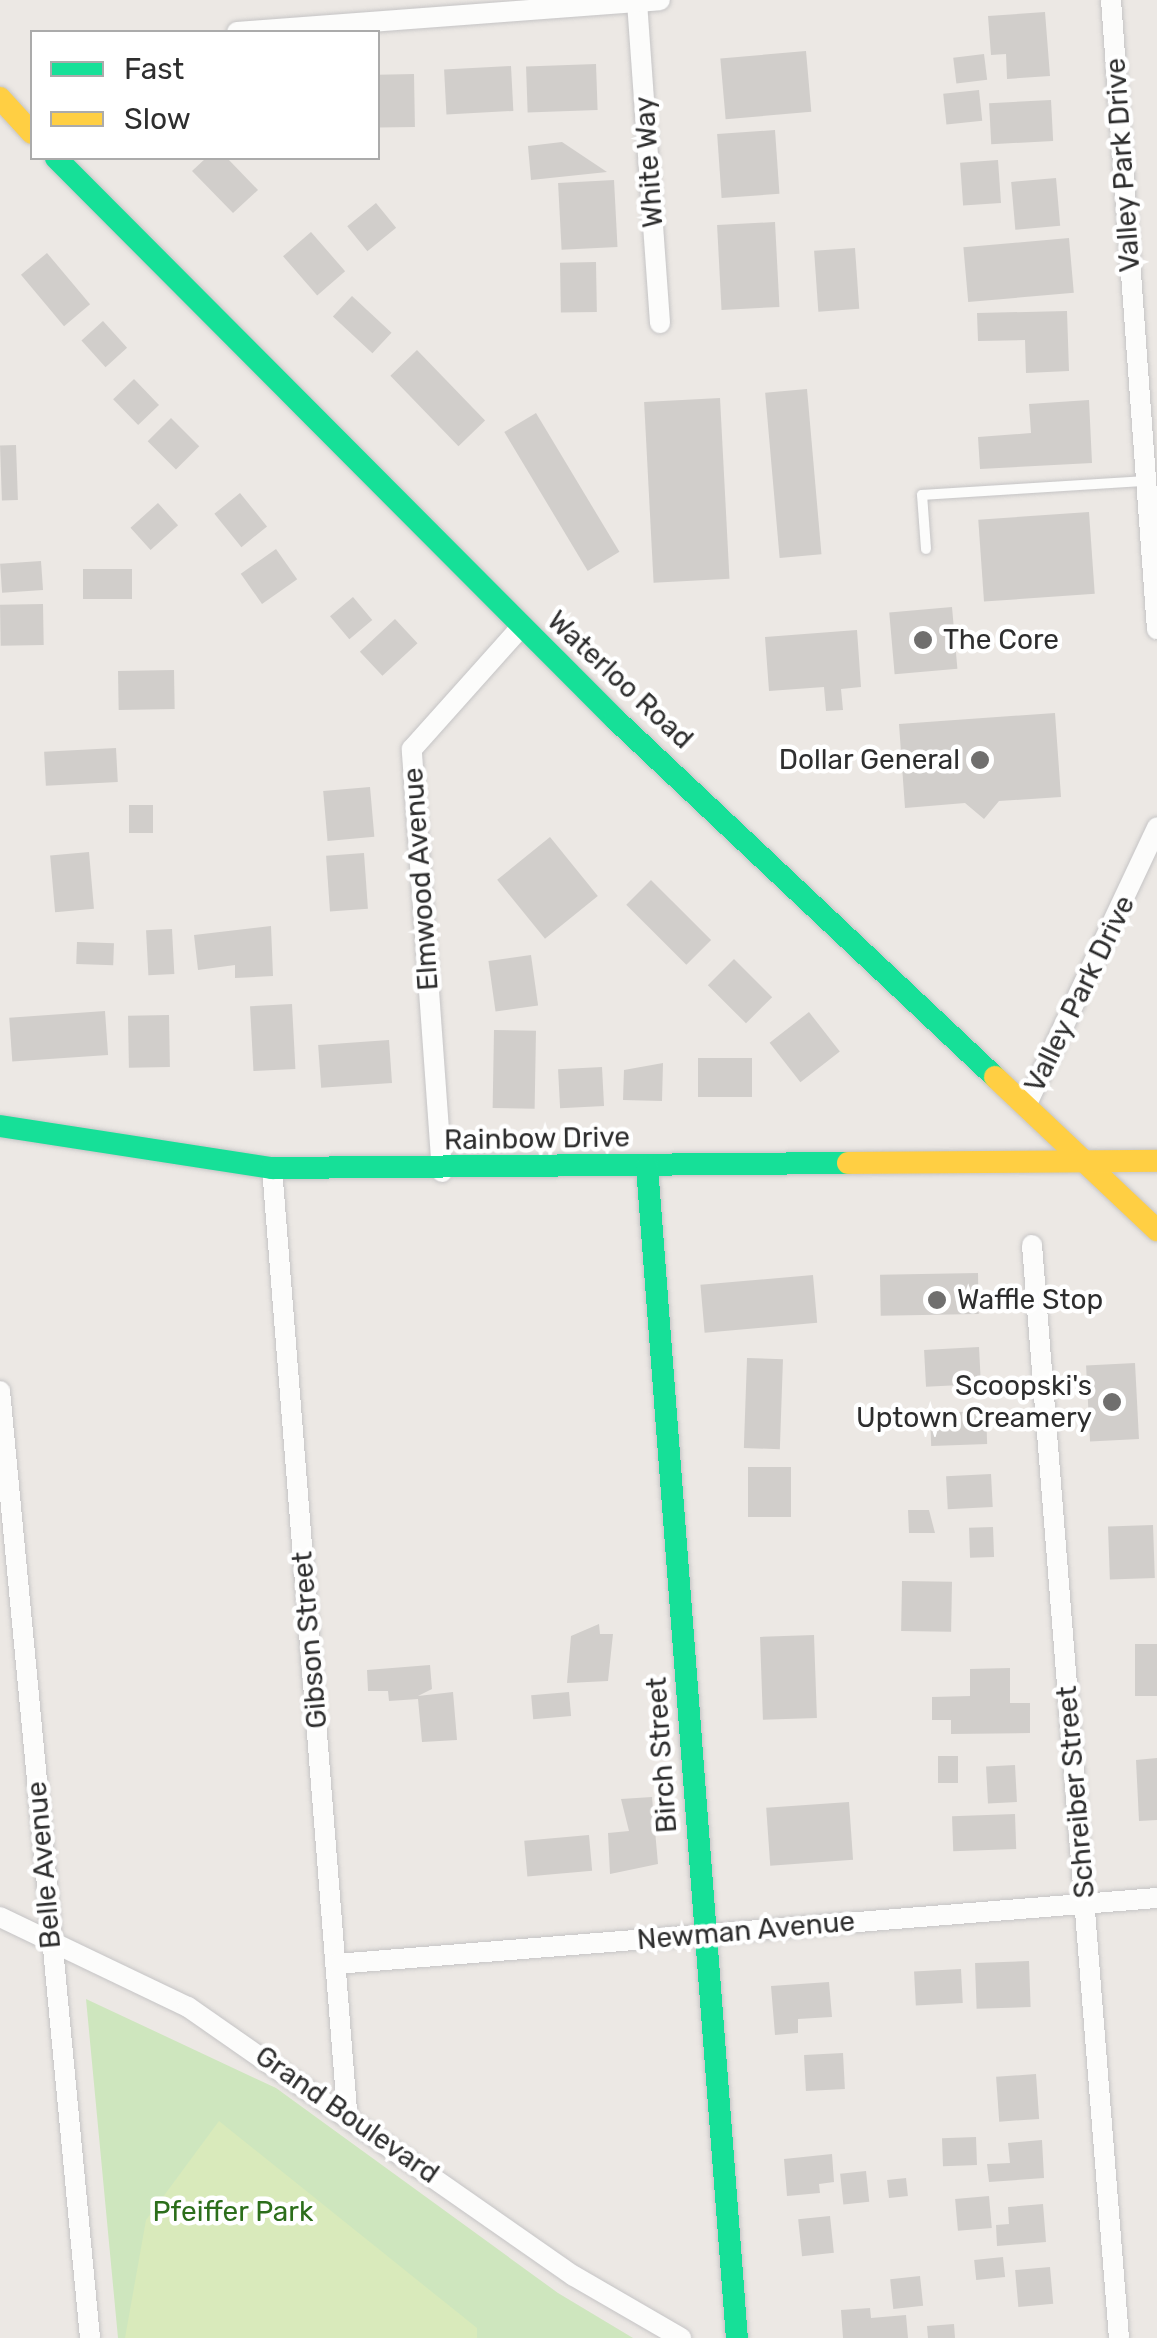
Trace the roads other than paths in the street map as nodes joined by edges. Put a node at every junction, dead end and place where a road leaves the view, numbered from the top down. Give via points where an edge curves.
1 (660, 0) edge
2 (1111, 0) edge
3 (637, 2) edge
4 (264, 30) edge
5 (0, 98) edge
6 (30, 131) edge
7 (58, 160) edge
8 (660, 323) dead end
9 (1150, 492) edge
10 (926, 549) dead end
11 (521, 628) junction
12 (1157, 629) edge
13 (1157, 827) edge
14 (1026, 1106) junction
15 (0, 1126) edge
16 (1080, 1157) junction
17 (1157, 1160) edge
18 (647, 1167) junction
19 (272, 1168) junction
20 (442, 1172) junction
21 (1157, 1230) edge
22 (1032, 1245) dead end
23 (0, 1391) edge
24 (1157, 1898) edge
25 (1084, 1904) junction
26 (0, 1917) edge
27 (706, 1934) junction
28 (50, 1938) junction
29 (336, 1964) junction
30 (347, 2112) junction
31 (90, 2338) edge
32 (680, 2338) edge
33 (736, 2338) edge
34 (1120, 2338) edge

1 - 3 street
2 - 9 street, Valley Park Drive
3 - 4 street
3 - 8 street, White Way
5 - 6 main road
7 - 11 main road, Waterloo Road
9 - 10 lane via 922,495
9 - 12 street, Valley Park Drive
11 - 14 main road, Waterloo Road
11 - 20 street, Elmwood Avenue via 412,750
13 - 14 street, Valley Park Drive
14 - 16 main road, Waterloo Road
15 - 19 main road, Rainbow Drive
16 - 17 main road, Rainbow Drive
16 - 18 main road, Rainbow Drive
16 - 21 main road, Waterloo Road
18 - 20 main road, Rainbow Drive
18 - 27 main road, Birch Street
19 - 20 main road, Rainbow Drive
19 - 29 street, Gibson Street
22 - 25 street, Schreiber Street
23 - 28 street, Belle Avenue
24 - 25 street, Newman Avenue
25 - 27 street, Newman Avenue
25 - 34 street, Schreiber Street
26 - 28 street, Grand Boulevard
27 - 29 street, Newman Avenue
27 - 33 main road, Birch Street
28 - 30 street, Grand Boulevard via 188,2007
28 - 31 street, Belle Avenue
29 - 30 street, Gibson Street
30 - 32 street, Grand Boulevard via 574,2276

